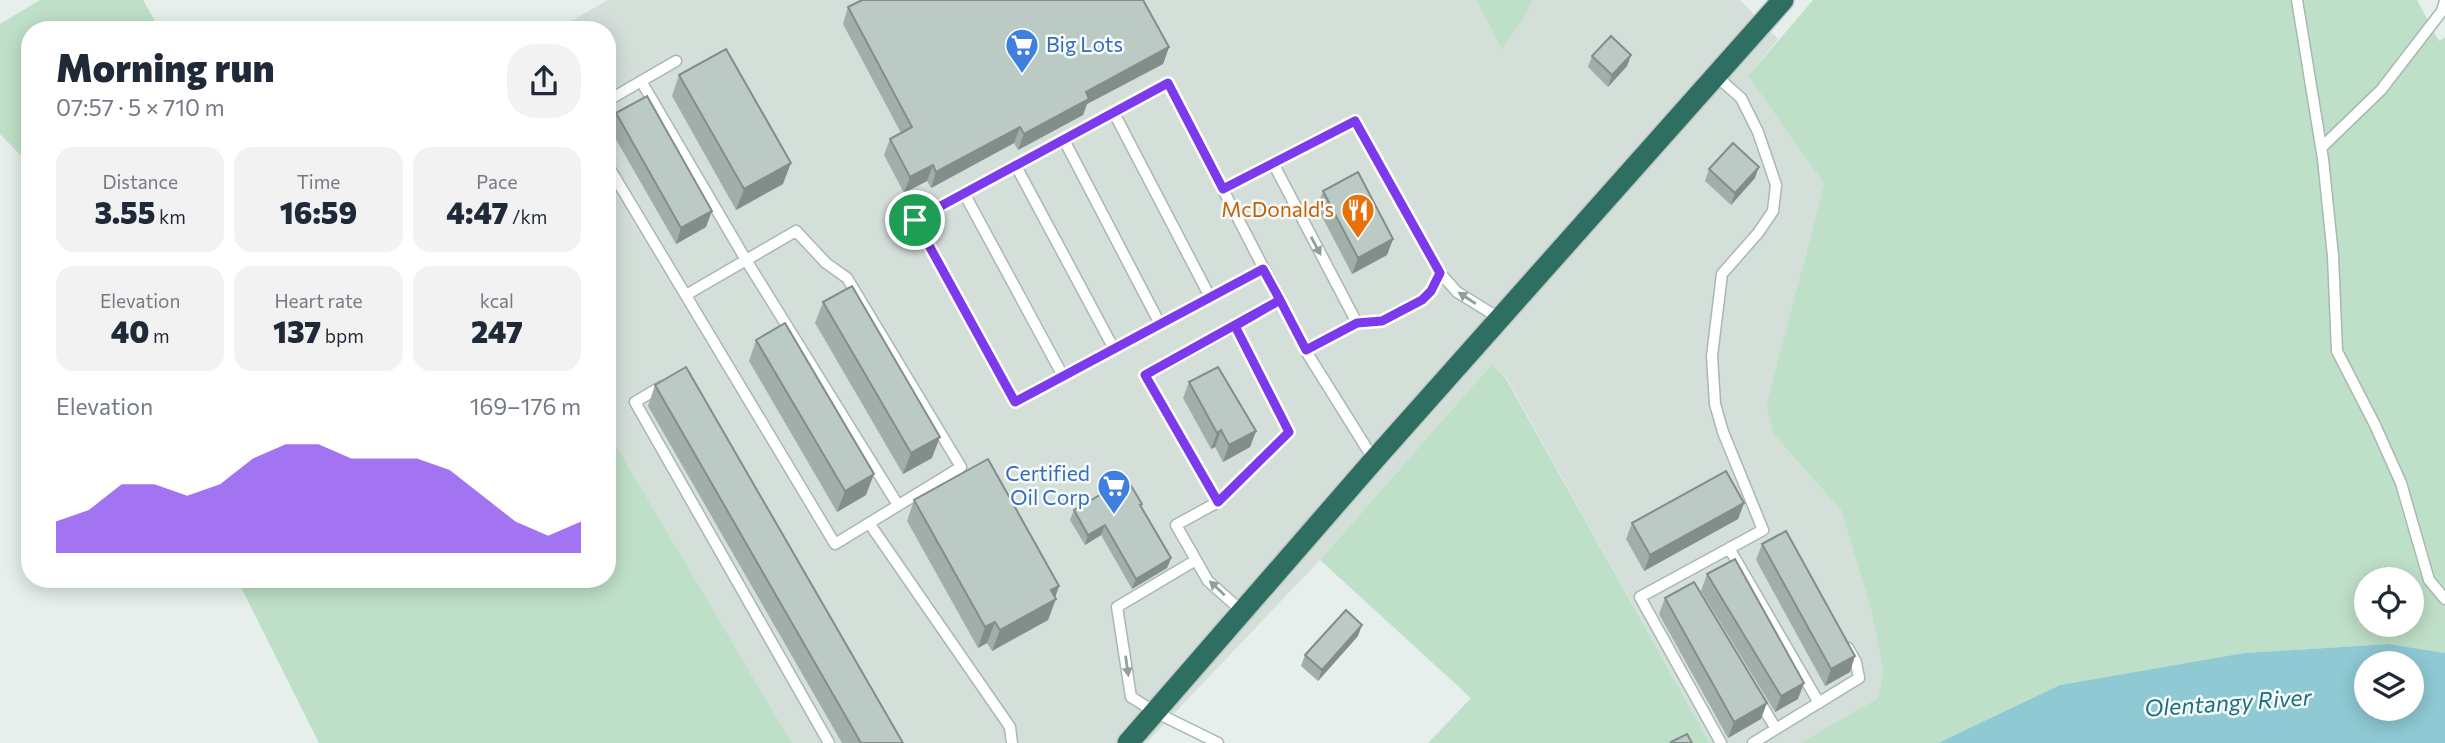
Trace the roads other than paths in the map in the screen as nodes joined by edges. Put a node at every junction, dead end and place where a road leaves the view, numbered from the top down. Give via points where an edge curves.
1 (1783, 0) edge
2 (2297, 0) edge
3 (2445, 1) edge
4 (676, 61) dead end
5 (1715, 75) junction
6 (641, 81) junction
7 (616, 96) edge
8 (1114, 113) junction
9 (1064, 140) junction
10 (2321, 148) junction
11 (1273, 163) junction
12 (1016, 166) junction
13 (616, 179) edge
14 (1223, 189) junction
15 (964, 193) junction
16 (746, 260) junction
17 (1263, 269) junction
18 (1440, 273) junction
19 (686, 295) junction
20 (1210, 297) junction
21 (1280, 300) junction
22 (1499, 318) junction
23 (1357, 323) junction
24 (1160, 324) junction
25 (1235, 326) junction
26 (1114, 349) junction
27 (1306, 350) junction
28 (1063, 376) junction
29 (675, 378) edge
30 (1374, 460) junction
31 (1218, 502) junction
32 (898, 505) junction
33 (869, 523) junction
34 (1729, 548) junction
35 (1196, 560) junction
36 (1682, 573) junction
37 (1690, 586) edge
38 (2445, 599) edge
39 (1243, 612) junction
40 (1843, 639) edge
41 (1754, 693) edge
42 (1819, 703) junction
43 (1155, 712) junction
44 (1776, 729) junction
45 (829, 743) edge
46 (1012, 743) edge
47 (1128, 743) edge
48 (1218, 743) edge
49 (1721, 743) edge
50 (1753, 743) edge

1 - 5 highway
2 - 10 lane
3 - 10 lane via 2381,90
4 - 6 lane
5 - 22 highway
5 - 34 lane via 1741,98 1776,185 1773,211 1722,274 1712,356 1715,404 1767,530
6 - 7 lane
6 - 16 lane
8 - 9 lane
8 - 14 lane via 1168,83
8 - 20 lane
9 - 12 lane
9 - 24 lane
10 - 38 lane via 2337,351 2401,483 2429,580
11 - 14 lane
11 - 18 lane via 1355,121
11 -> 23 lane
12 - 15 lane
12 - 26 lane
13 - 19 lane
14 - 17 lane
15 - 28 lane
15 - 28 lane via 915,220 1015,402
16 - 19 lane
16 - 32 lane
16 - 32 lane via 796,231 847,278 961,467
17 - 20 lane
17 - 21 lane
22 -> 18 lane via 1457,292
18 - 23 lane via 1422,300 1382,321
19 - 33 lane via 835,544
20 - 24 lane
21 - 25 lane
21 - 27 lane
22 - 30 highway
23 - 27 lane
24 - 26 lane
25 - 31 lane via 1289,432
25 - 31 lane via 1145,375
26 - 28 lane
27 - 30 lane
29 - 45 lane via 635,402
30 - 39 highway
31 - 35 lane via 1176,525
32 - 33 lane
33 - 46 lane via 1010,727
34 - 36 lane
34 - 42 lane
39 -> 35 lane via 1208,581
35 -> 43 lane via 1117,607 1131,697
36 - 37 lane
36 - 49 lane via 1640,597
39 - 43 highway
40 - 42 lane via 1859,678
41 - 44 lane
42 - 44 lane
43 - 47 highway
43 - 48 lane
44 - 50 lane

